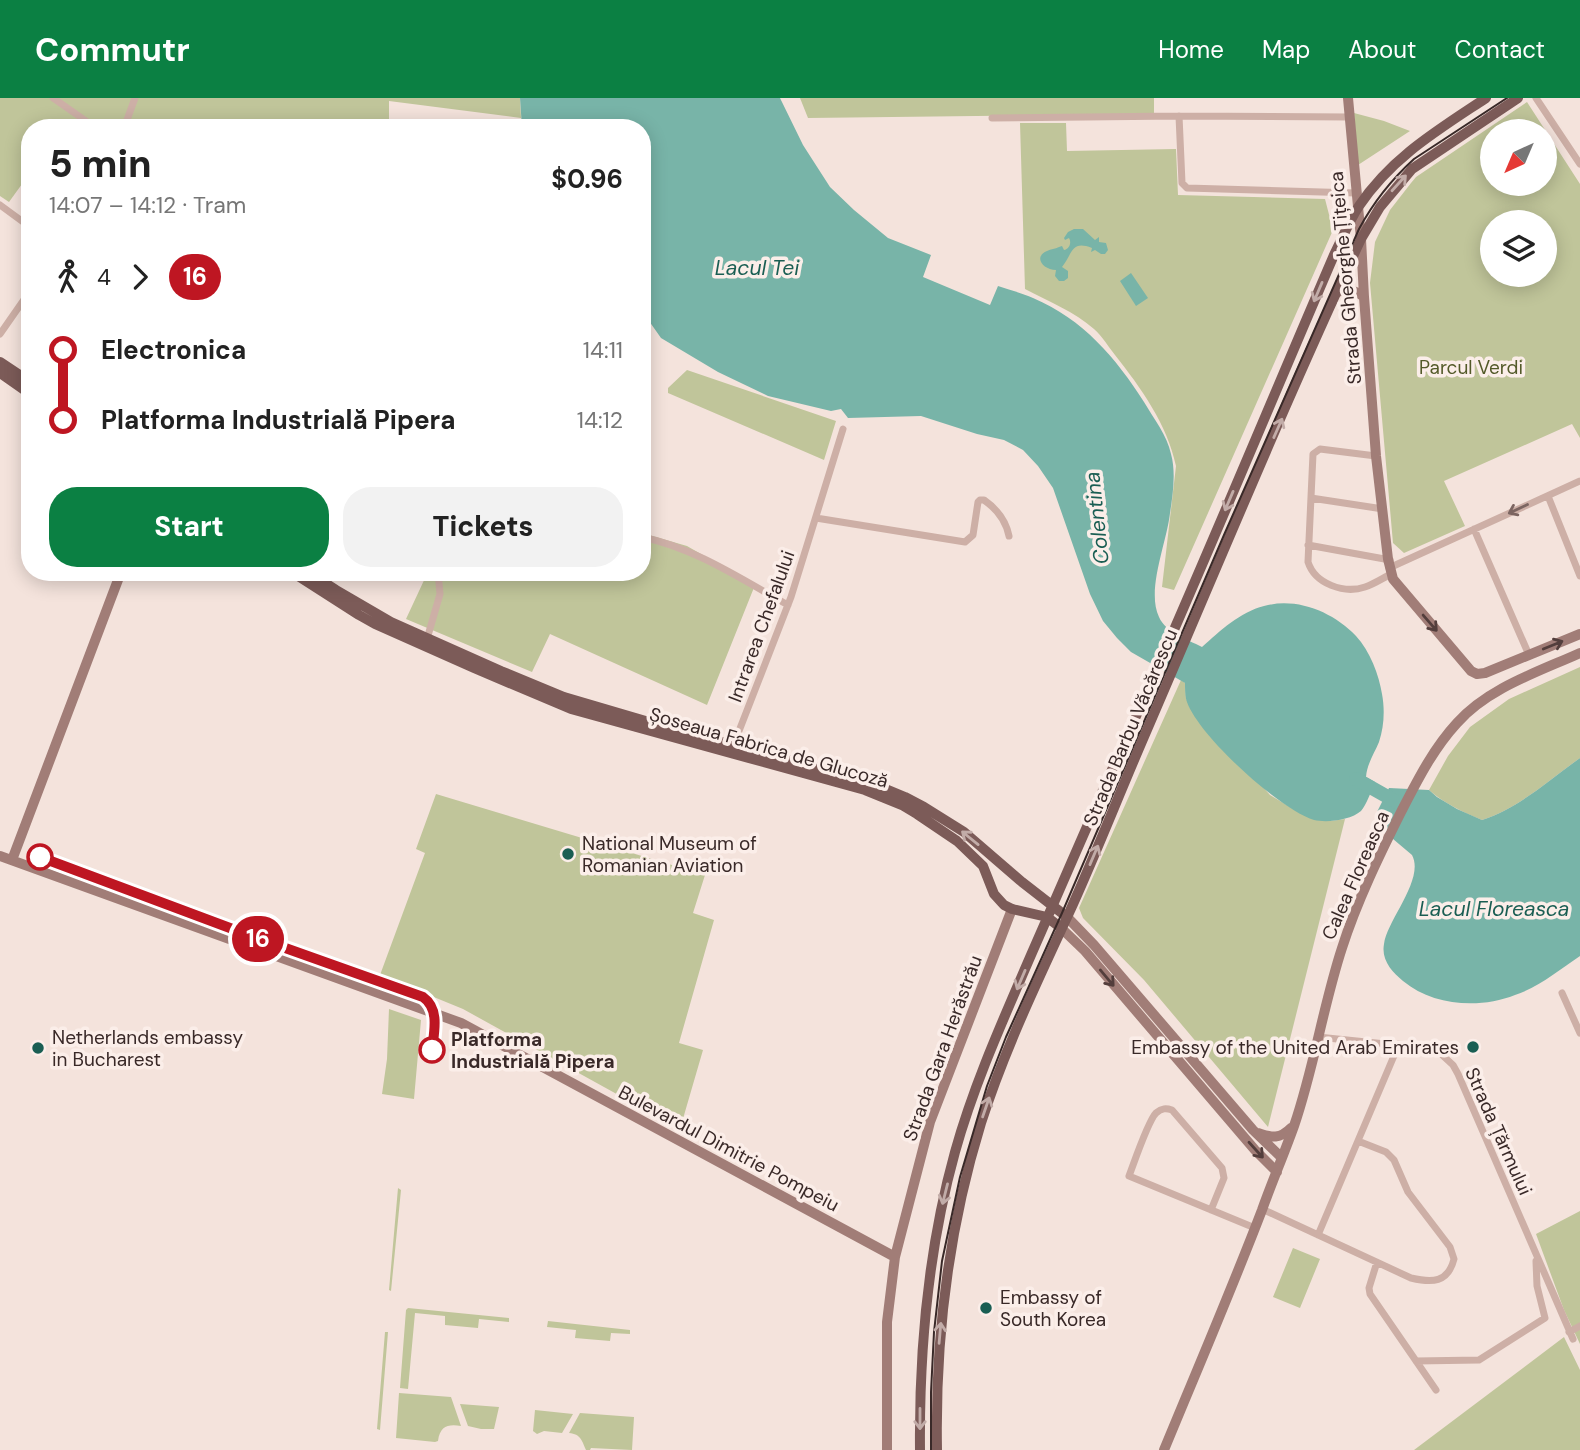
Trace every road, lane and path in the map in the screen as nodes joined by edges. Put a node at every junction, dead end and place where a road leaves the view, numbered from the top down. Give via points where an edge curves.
1 (54, 98) edge
2 (135, 98) edge
3 (1348, 98) edge
4 (1486, 98) edge
5 (1518, 98) edge
6 (1536, 98) edge
7 (1179, 116) junction
8 (1349, 117) junction
9 (992, 118) dead end
10 (83, 119) edge
11 (127, 119) edge
12 (1580, 147) edge
13 (1572, 152) junction
14 (1580, 164) edge
15 (1356, 193) junction
16 (0, 205) edge
17 (1358, 208) junction
18 (21, 220) edge
19 (1361, 239) junction
20 (1337, 292) junction
21 (1364, 297) junction
22 (21, 304) edge
23 (0, 334) edge
24 (0, 362) edge
25 (0, 373) edge
26 (21, 377) edge
27 (21, 388) edge
28 (844, 429) dead end
29 (1376, 456) junction
30 (1580, 481) edge
31 (1548, 496) junction
32 (1311, 498) junction
33 (1383, 509) junction
34 (816, 518) junction
35 (1474, 529) junction
36 (1009, 536) dead end
37 (651, 539) edge
38 (1308, 545) junction
39 (1390, 567) junction
40 (1580, 576) edge
41 (118, 581) edge
42 (306, 581) edge
43 (323, 581) edge
44 (439, 581) edge
45 (788, 605) junction
46 (1580, 634) edge
47 (427, 639) junction
48 (1580, 653) edge
49 (1529, 655) junction
50 (732, 749) junction
51 (0, 856) edge
52 (12, 860) junction
53 (989, 882) junction
54 (1022, 882) junction
55 (1052, 906) junction
56 (1012, 909) junction
57 (1047, 917) junction
58 (1067, 917) junction
59 (1061, 928) junction
60 (1562, 993) dead end
61 (1580, 1033) edge
62 (1318, 1037) junction
63 (1399, 1044) junction
64 (1294, 1125) junction
65 (1255, 1132) junction
66 (1358, 1141) junction
67 (1282, 1158) junction
68 (1277, 1172) junction
69 (1262, 1209) junction
70 (1211, 1210) junction
71 (1255, 1228) junction
72 (1318, 1235) junction
73 (1535, 1254) junction
74 (895, 1257) junction
75 (1377, 1262) junction
76 (1580, 1326) edge
77 (1416, 1361) junction
78 (1436, 1390) dead end
79 (887, 1450) edge
80 (920, 1450) edge
81 (937, 1450) edge
82 (1164, 1450) edge

1 - 10 street
2 - 11 street
3 - 8 street, Strada Gheorghe Țițeica
4 - 17 main road, Strada Barbu Văcărescu via 1400,158
19 -> 5 main road, Strada Barbu Văcărescu via 1412,169
6 - 13 street
7 - 8 street
7 - 9 street
7 - 15 street via 1182,183 1189,188
8 - 15 street, Strada Gheorghe Țițeica
12 - 13 street
13 - 14 street
15 - 17 street, Strada Gheorghe Țițeica
16 - 18 street
17 - 19 street, Strada Gheorghe Țițeica
17 -> 55 main road, Strada Barbu Văcărescu
19 - 20 main road, Strada Barbu Văcărescu
19 - 21 street, Strada Gheorghe Țițeica
20 - 21 street via 1352,290
58 -> 20 main road, Strada Barbu Văcărescu
21 - 29 street, Strada Gheorghe Țițeica
22 - 23 street
24 - 26 main road
25 - 27 main road
28 - 34 street, Intrarea Chefalului
29 - 32 street via 1317,449
29 - 33 street, Strada Gheorghe Țițeica
30 - 31 street
31 -> 35 street
31 - 40 street
32 - 33 street
32 - 38 street
33 - 39 street, Strada Gheorghe Țițeica
34 - 36 street via 965,542 973,535 981,500 1002,518
34 - 45 street, Intrarea Chefalului
35 - 39 street
35 - 49 street
37 - 45 street via 700,555
38 - 39 street
38 - 39 street via 1310,568 1321,580 1347,590 1367,586
39 -> 49 street via 1396,584 1471,671 1481,674
41 - 52 street
42 - 50 main road, Șoseaua Fabrica de Glucoză via 375,624 554,702 604,719
43 - 47 main road, Șoseaua Fabrica de Glucoză
44 - 47 street via 440,594
45 - 50 street, Intrarea Chefalului
49 -> 46 street
47 - 50 main road, Șoseaua Fabrica de Glucoză via 564,697
48 - 62 street, Calea Floreasca via 1472,708 1444,737 1366,885 1346,934
50 - 53 main road, Șoseaua Fabrica de Glucoză via 902,805 957,841 983,866
54 -> 50 main road, Șoseaua Fabrica de Glucoză via 964,832 905,797 869,782
51 - 52 street, Bulevardul Dimitrie Pompeiu
52 - 74 street, Bulevardul Dimitrie Pompeiu via 461,1023
53 - 54 main road via 999,872
53 - 56 main road, Șoseaua Fabrica de Glucoză via 994,894
54 - 55 main road, Șoseaua Fabrica de Glucoză
55 - 57 main road, Strada Barbu Văcărescu
55 - 58 main road, Șoseaua Fabrica de Glucoză
56 - 57 main road
56 - 74 street, Strada Gara Herăstrău via 930,1122
57 - 59 main road
57 -> 80 main road, Strada Barbu Văcărescu via 976,1087 942,1208 924,1326
58 - 59 main road, Strada Barbu Văcărescu
58 - 65 street, Șoseaua Fabrica de Glucoză
59 -> 68 street
81 -> 59 main road, Strada Barbu Văcărescu via 944,1293 972,1155 1008,1049
60 - 61 street
62 - 63 street, Strada Țărmului
62 - 64 street, Calea Floreasca
63 - 66 street
63 - 73 street, Strada Țărmului via 1432,1050 1453,1065
64 - 65 street via 1278,1137
64 - 67 street, Calea Floreasca
65 - 67 street, Șoseaua Fabrica de Glucoză
66 - 72 street
66 - 75 street via 1394,1160 1408,1192 1454,1259 1448,1273 1435,1281 1411,1278
67 - 68 street, Calea Floreasca
68 - 69 street, Calea Floreasca
69 - 71 street, Calea Floreasca
69 - 72 street
70 - 70 street via 1129,1176 1152,1119 1165,1108 1172,1110 1222,1168 1224,1178
70 - 71 street
71 - 82 street, Calea Floreasca
72 - 75 street
73 - 76 street, Strada Țărmului via 1571,1336
73 - 77 street via 1545,1318 1479,1360
74 - 79 street, Strada Gara Herăstrău via 887,1322
75 - 77 street via 1370,1294
77 - 78 street

